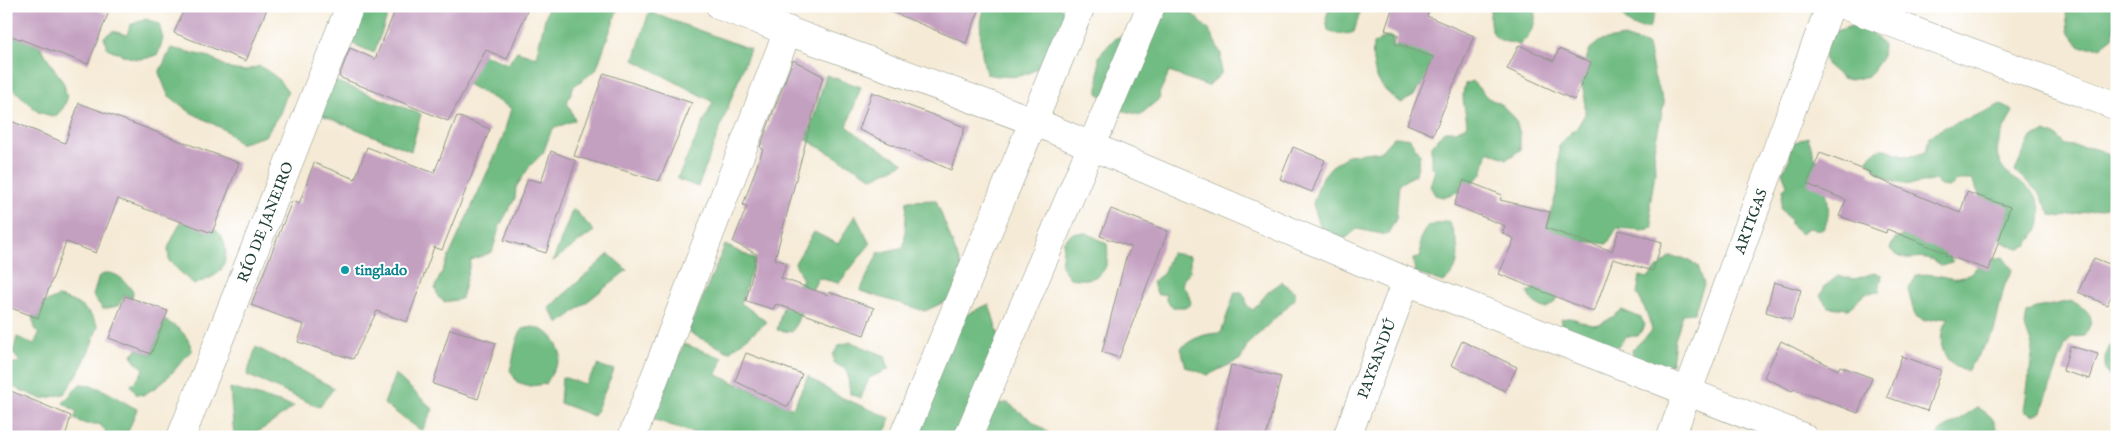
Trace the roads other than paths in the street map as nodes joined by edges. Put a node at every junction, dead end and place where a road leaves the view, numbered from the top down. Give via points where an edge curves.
1 (350, 6) edge
2 (720, 6) edge
3 (1082, 6) edge
4 (1151, 6) edge
5 (1830, 6) edge
6 (1846, 6) edge
7 (788, 30) junction
8 (2117, 106) edge
9 (1033, 121) junction
10 (1092, 145) junction
11 (1406, 281) junction
12 (1687, 393) junction
13 (181, 437) edge
14 (632, 437) edge
15 (903, 437) edge
16 (968, 437) edge
17 (1347, 437) edge
18 (1671, 437) edge
19 (1803, 437) edge

1 - 13 street, RÍO DE JANEIRO
2 - 7 street
3 - 9 street
4 - 10 street
5 - 12 street, ARTIGAS
6 - 8 street
7 - 9 street
7 - 14 street
9 - 10 street
9 - 15 street
10 - 11 street
10 - 16 street
11 - 12 street
11 - 17 street, PAYSANDÚ
12 - 18 street, ARTIGAS
12 - 19 street

